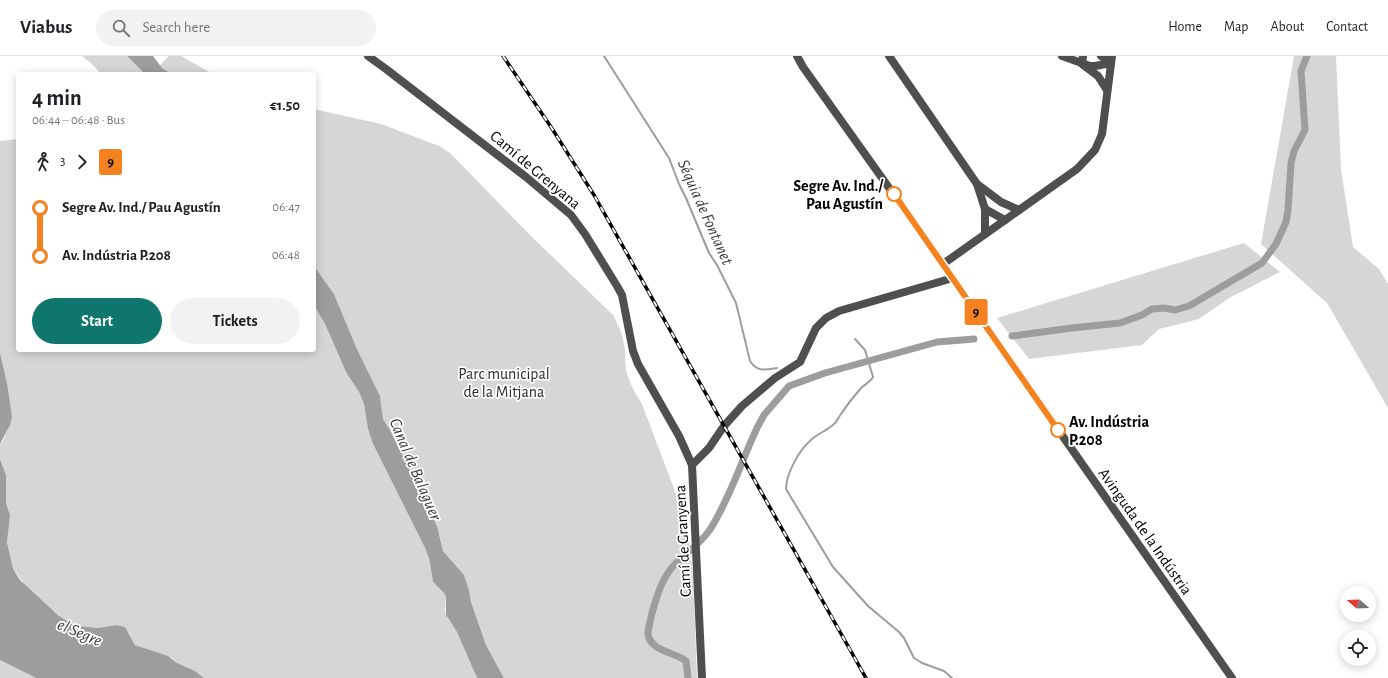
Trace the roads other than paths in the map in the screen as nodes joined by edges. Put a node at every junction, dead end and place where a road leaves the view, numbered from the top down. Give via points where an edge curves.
1 (368, 56) edge
2 (790, 56) edge
3 (797, 56) edge
4 (889, 56) edge
5 (898, 56) edge
6 (1062, 56) edge
7 (1101, 56) edge
8 (1111, 59) edge
9 (1082, 60) edge
10 (896, 66) junction
11 (803, 67) junction
12 (1108, 90) junction
13 (977, 184) junction
14 (1001, 202) junction
15 (985, 209) junction
16 (1019, 210) junction
17 (1005, 220) junction
18 (985, 234) junction
19 (943, 264) junction
20 (953, 278) junction
21 (663, 410) joint
22 (692, 465) junction
23 (702, 678) edge
24 (1232, 678) edge

1 - 21 street, Camí de Grenyana via 526,177 579,224 622,294 634,351 644,376
2 - 11 street, Avinguda de la Indústria
3 - 11 street, Avinguda de la Indústria
4 - 10 street
5 - 10 street
6 - 9 street
7 - 8 street
8 - 9 street via 1095,66
8 - 12 street
9 - 12 street
10 - 13 street
11 - 19 street, Avinguda de la Indústria
12 - 16 street via 1102,134 1095,150 1077,169
13 - 14 street
13 - 15 street
14 - 16 street
14 - 17 street
15 - 17 street
15 - 18 street
16 - 17 street
17 - 18 street
18 - 19 street
19 - 20 street, Avinguda de la Indústria
20 - 22 street via 839,311 826,318 813,333 800,362 775,378 742,406
20 - 24 street, Avinguda de la Indústria
21 - 22 street, Camí de Granyena via 679,436
22 - 23 street, Camí de Granyena

